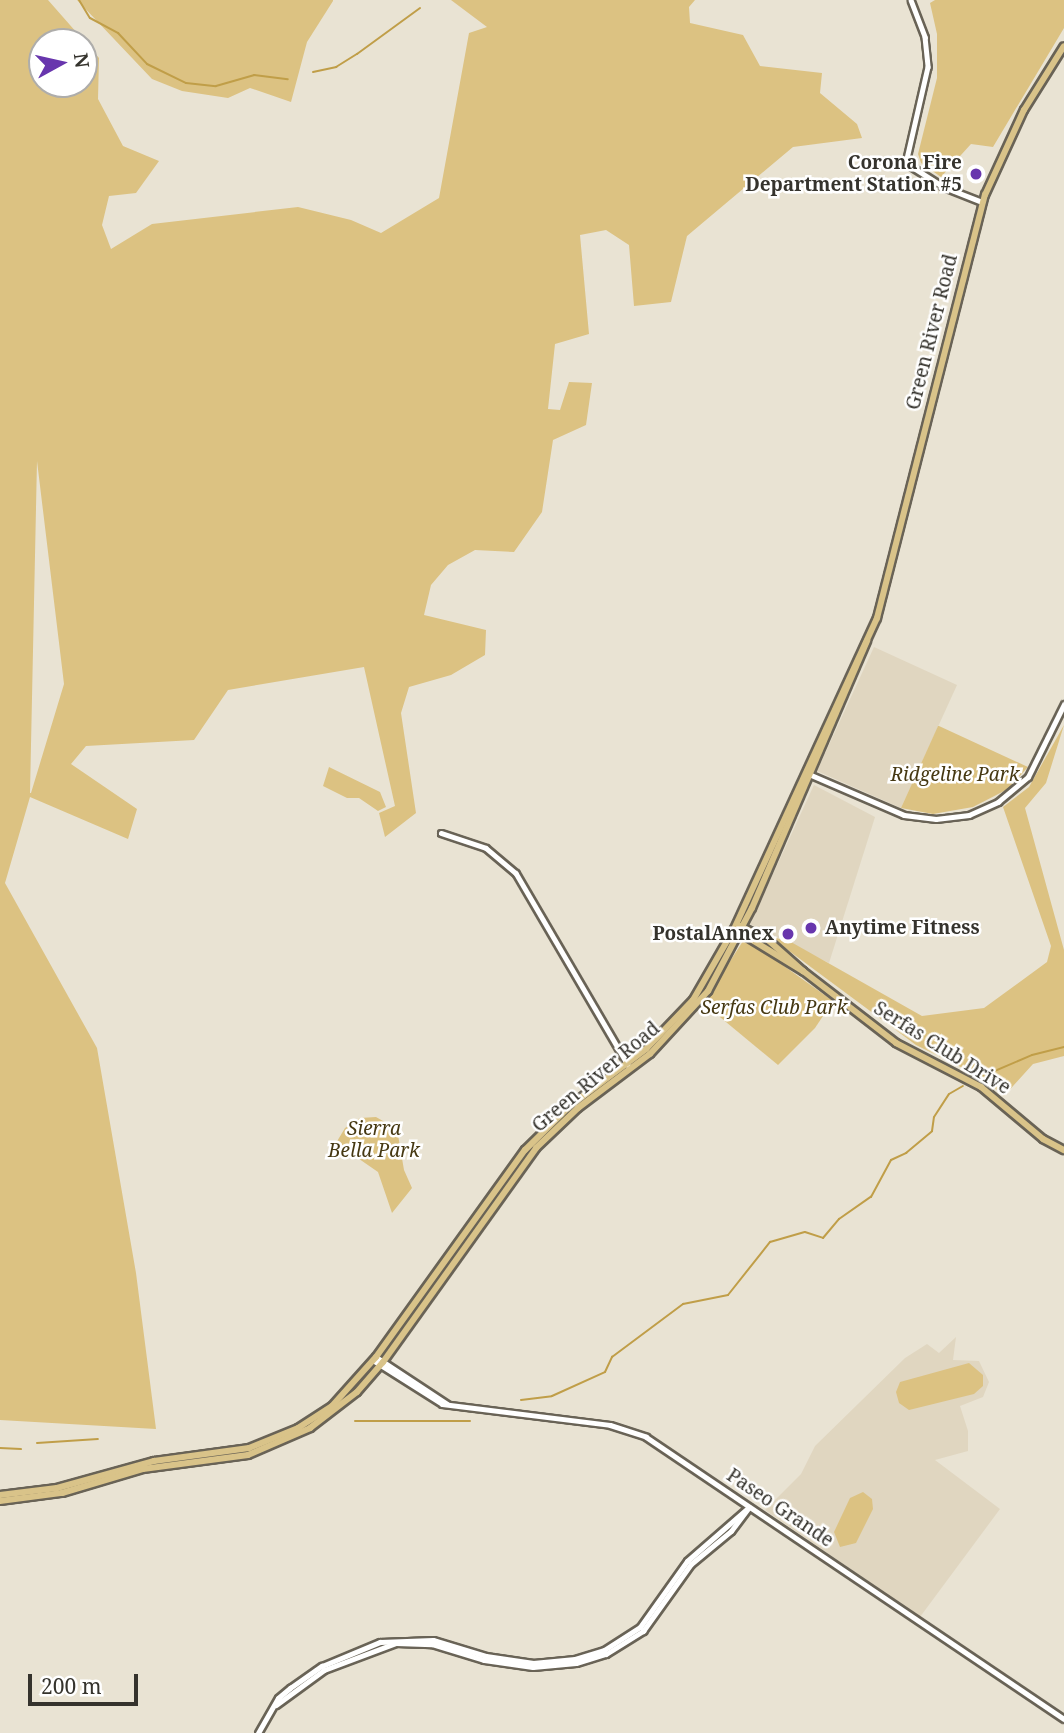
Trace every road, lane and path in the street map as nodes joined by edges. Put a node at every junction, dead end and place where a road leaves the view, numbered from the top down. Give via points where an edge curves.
1 (911, 0) edge
2 (1064, 46) edge
3 (982, 202) junction
4 (867, 641) junction
5 (857, 656) junction
6 (859, 667) junction
7 (1064, 704) edge
8 (832, 712) junction
9 (836, 719) junction
10 (808, 774) junction
11 (441, 833) dead end
12 (739, 928) junction
13 (629, 1067) junction
14 (1064, 1150) edge
15 (453, 1249) junction
16 (432, 1292) junction
17 (378, 1362) junction
18 (0, 1495) edge
19 (0, 1501) edge
20 (749, 1507) junction
21 (1064, 1719) edge
22 (258, 1733) edge

1 - 3 street via 925,37 928,67 906,163 944,187
2 - 3 main road, Green River Road via 1013,130
3 - 4 main road, Green River Road via 883,602
4 - 5 main road, Green River Road
4 - 6 main road, Green River Road
5 - 6 main road
5 - 8 main road, Green River Road
6 - 9 main road, Green River Road
7 - 10 street via 1028,777 998,802 969,815 936,820 904,815
8 - 9 main road
8 - 10 main road, Green River Road
9 - 10 main road, Green River Road
10 - 12 main road, Green River Road
11 - 13 street via 486,848 516,873
12 - 13 main road, Green River Road via 694,1000
12 - 14 main road, Serfas Club Drive via 896,1043 981,1087 1043,1139
13 - 15 main road, Green River Road via 542,1131
13 - 16 main road, Green River Road via 536,1148
15 - 16 main road
15 - 17 main road, Green River Road
16 - 17 main road, Green River Road
17 - 18 main road via 332,1406 264,1443 220,1454 154,1461 57,1488
17 - 19 main road via 357,1392 316,1424 258,1451 143,1469 62,1493
17 - 20 main road, Paseo Grande via 428,1398 447,1404 623,1428 646,1437
20 - 21 main road, Paseo Grande
20 - 22 main road via 687,1561 643,1630 589,1660 519,1666 432,1644 396,1643 324,1670 276,1704

